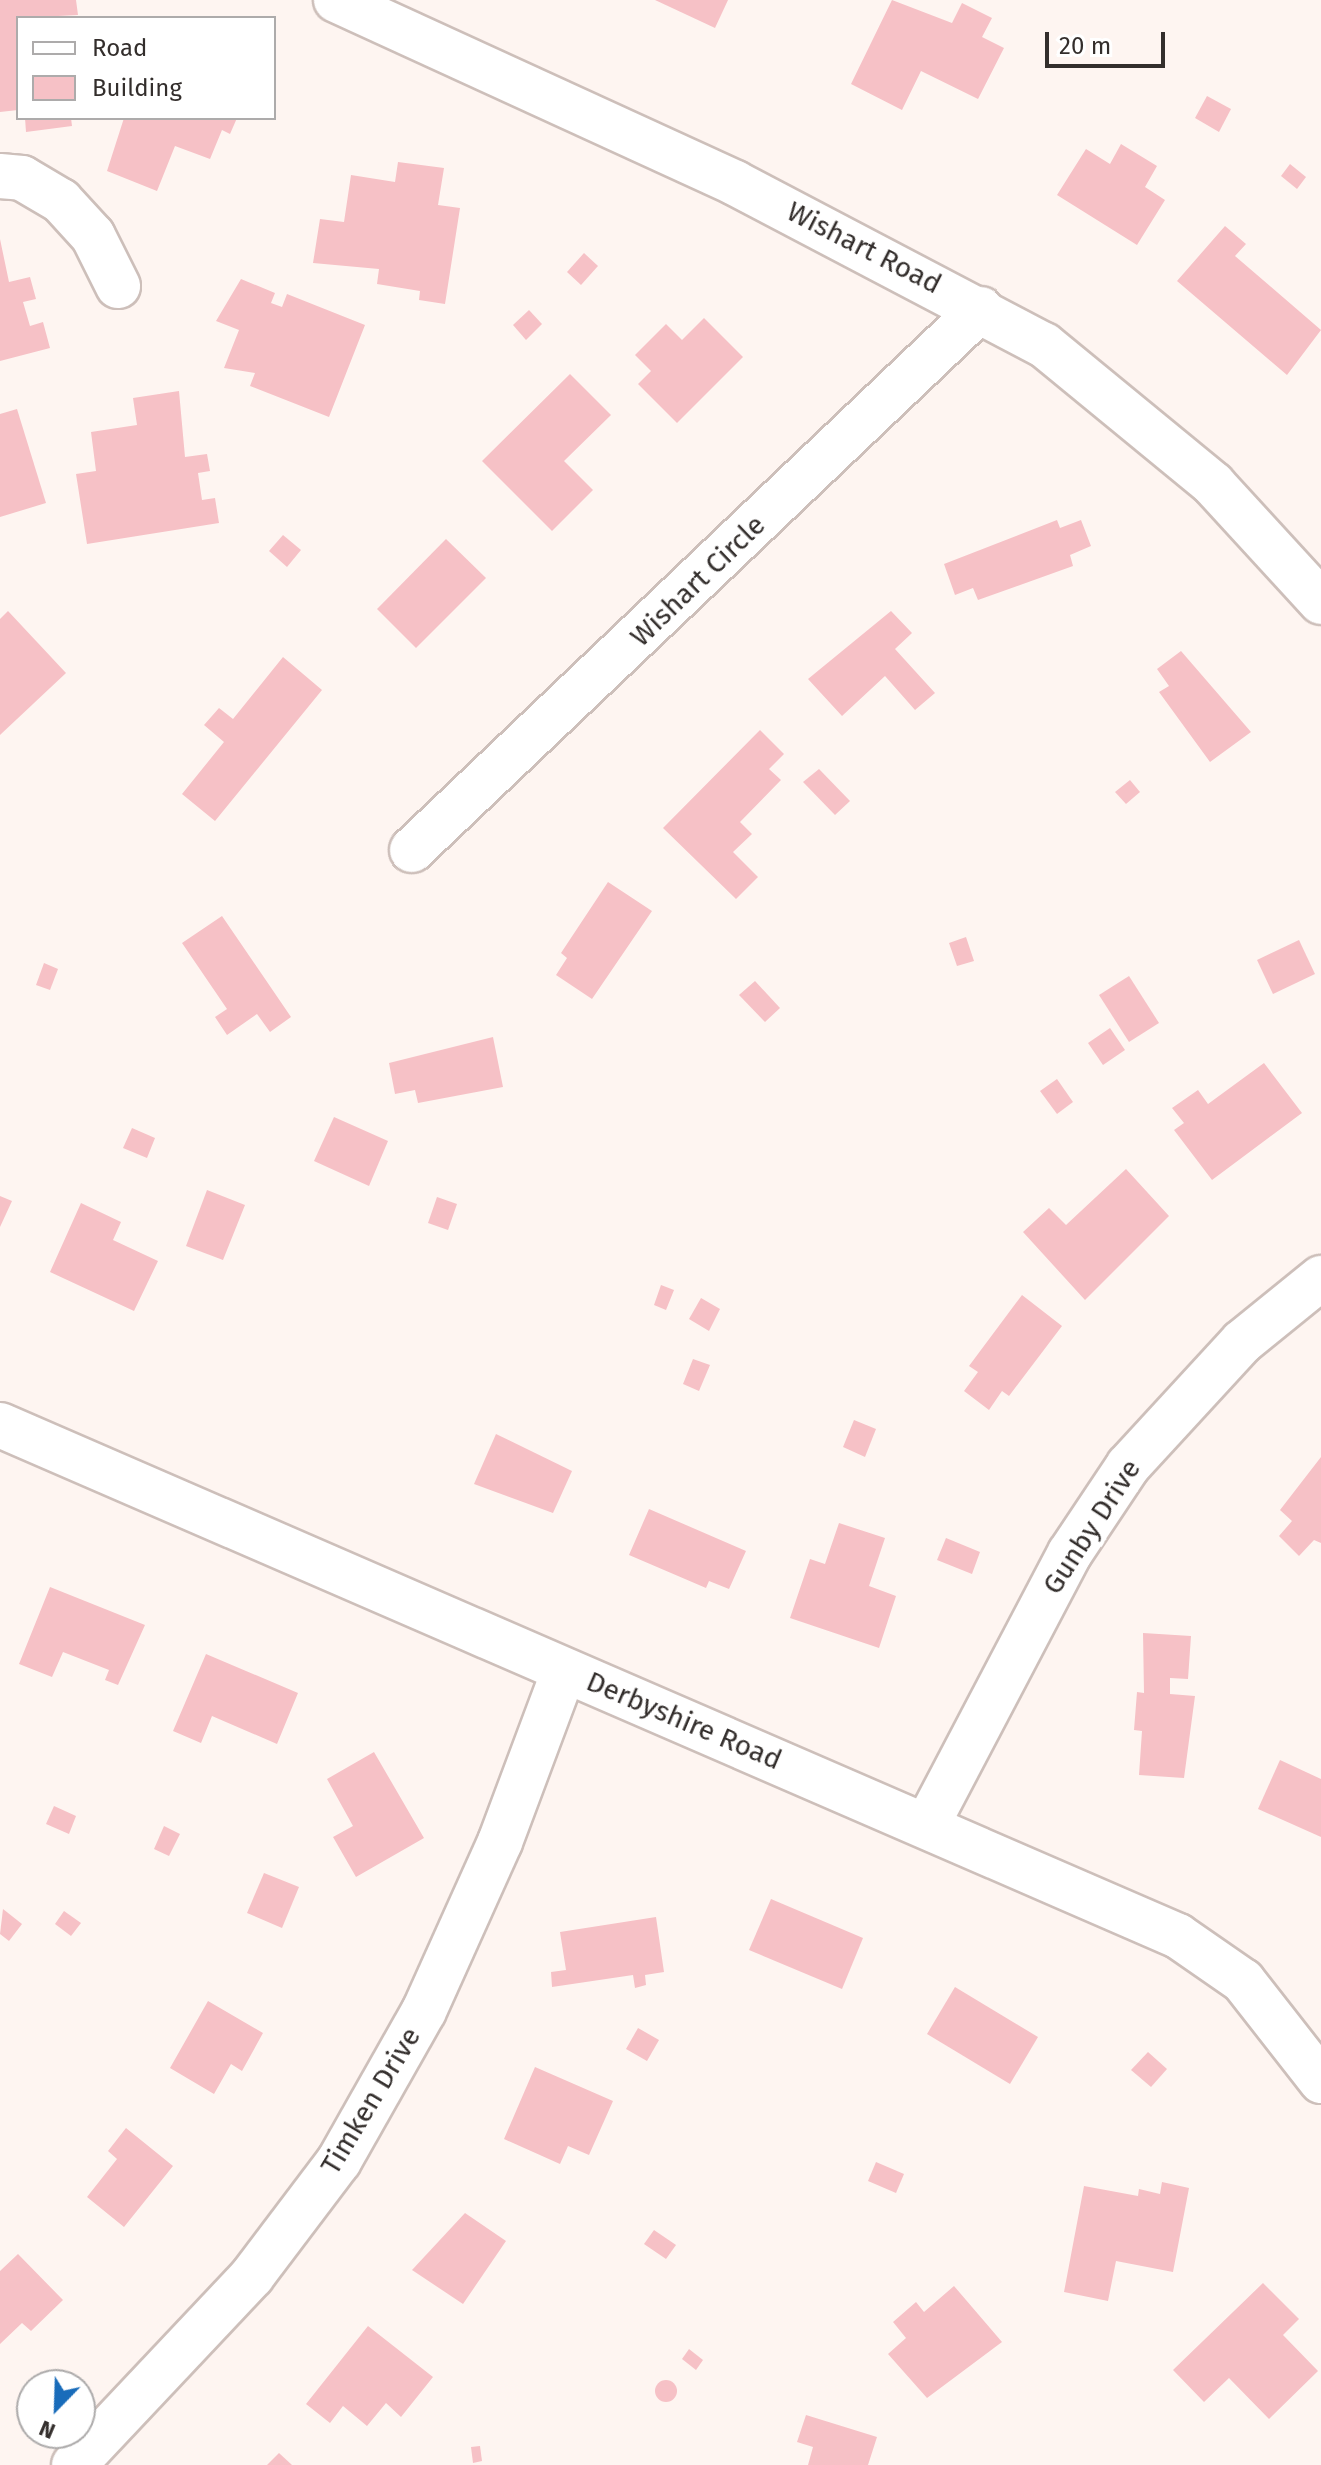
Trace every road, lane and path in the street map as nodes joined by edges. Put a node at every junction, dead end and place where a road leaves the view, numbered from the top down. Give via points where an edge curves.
1 (336, 0) edge
2 (0, 176) edge
3 (118, 286) dead end
4 (981, 309) junction
5 (1321, 602) edge
6 (412, 850) dead end
7 (1321, 1278) edge
8 (0, 1425) edge
9 (564, 1671) junction
10 (927, 1825) junction
11 (1321, 2081) edge
12 (74, 2465) edge

1 - 4 street, Wishart Road via 748,190
2 - 3 street via 38,186 69,209 93,236
4 - 5 street, Wishart Road via 1044,345 1202,474
4 - 6 street, Wishart Circle
7 - 10 street, Gunby Drive via 1242,1342 1128,1466 1070,1553
8 - 9 street, Derbyshire Road
9 - 10 street, Derbyshire Road
9 - 12 street, Timken Drive via 500,1842 424,2011 339,2161 252,2276
10 - 11 street, Derbyshire Road via 1210,1956 1288,2030

